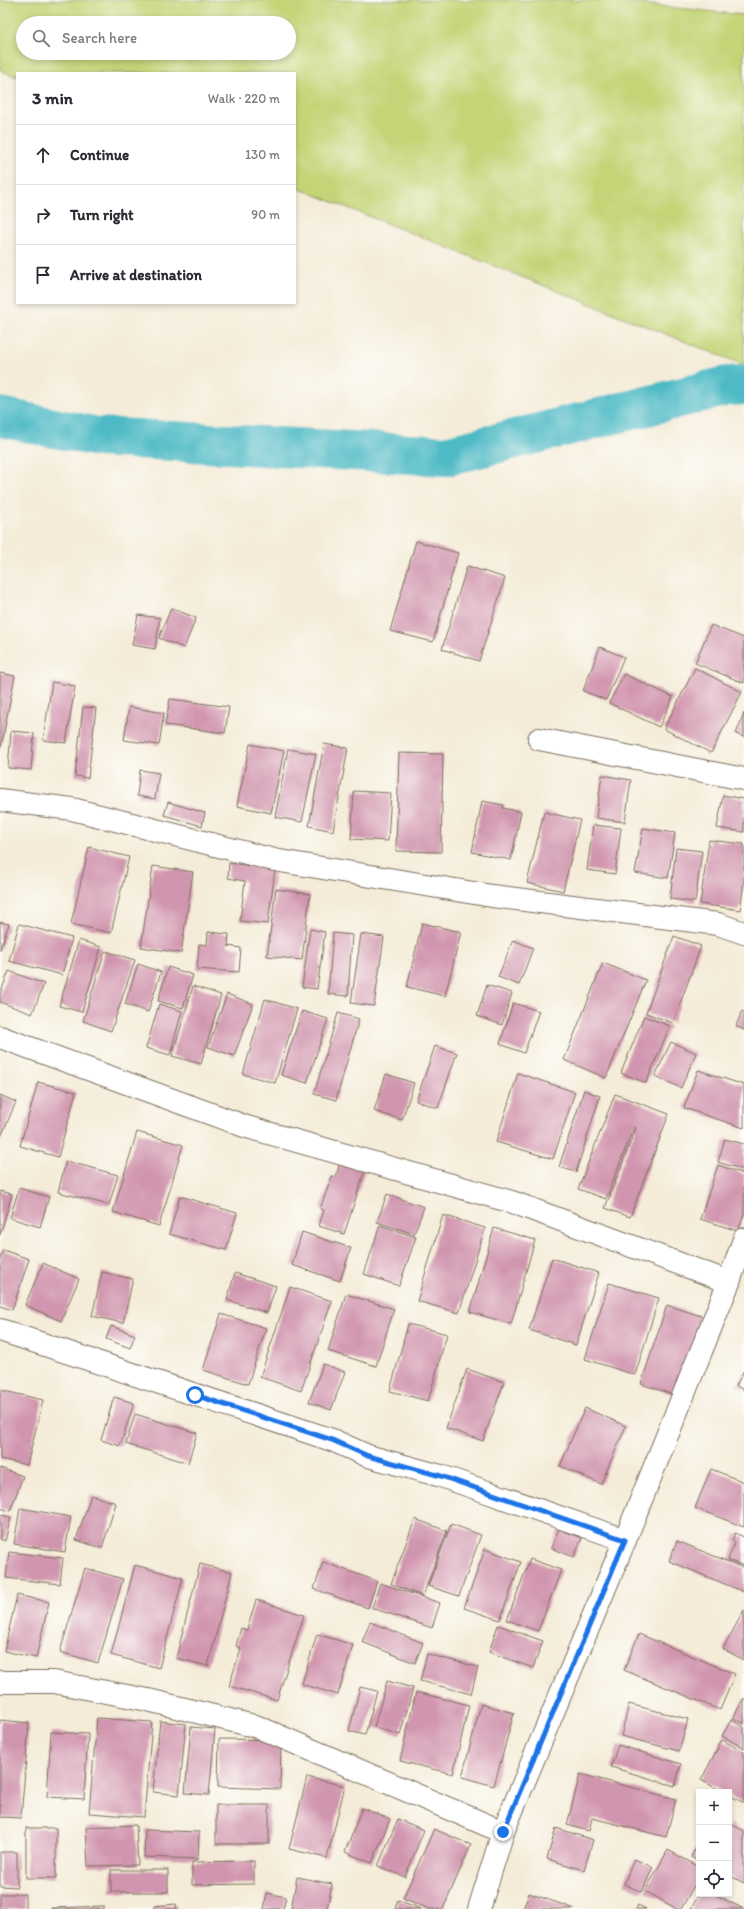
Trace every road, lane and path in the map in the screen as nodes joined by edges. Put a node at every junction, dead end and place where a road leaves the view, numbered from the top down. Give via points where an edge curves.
1 (539, 739) dead end
2 (744, 779) edge
3 (0, 800) edge
4 (744, 933) edge
5 (0, 1037) edge
6 (744, 1239) edge
7 (729, 1282) junction
8 (0, 1330) edge
9 (625, 1540) junction
10 (0, 1682) edge
11 (503, 1832) junction
12 (479, 1909) edge

1 - 2 street
3 - 4 street via 72,809 274,860 492,896 718,924
5 - 7 street via 247,1127 512,1202
6 - 7 street
7 - 9 street
8 - 9 street via 332,1440 368,1456 441,1476
9 - 11 street
10 - 11 street via 54,1682 148,1700 258,1727
11 - 12 street

